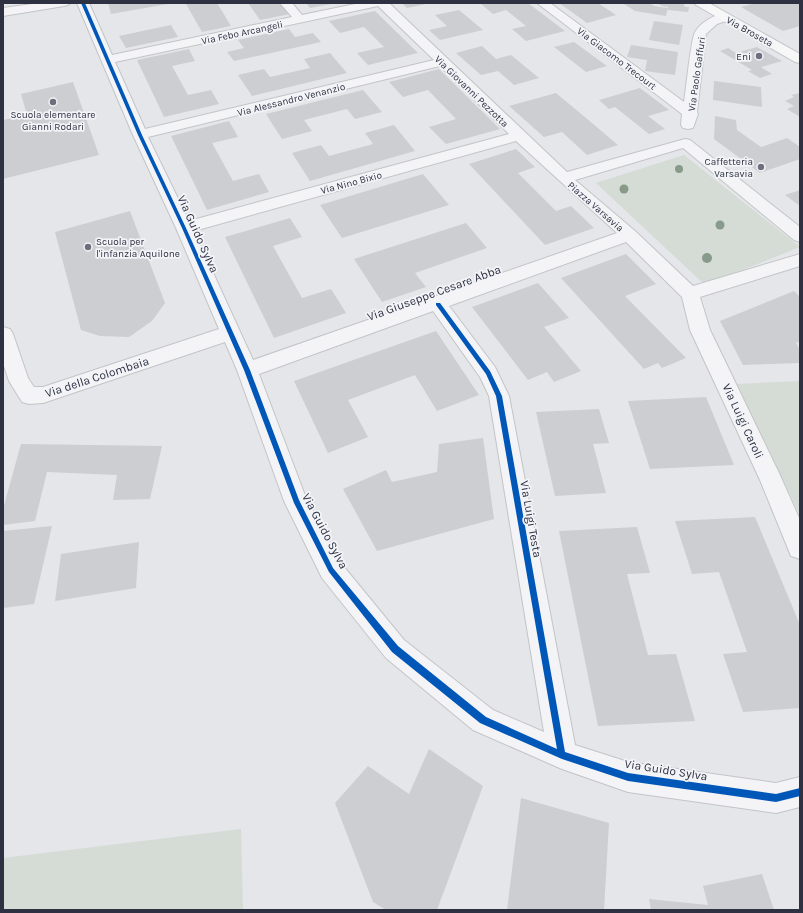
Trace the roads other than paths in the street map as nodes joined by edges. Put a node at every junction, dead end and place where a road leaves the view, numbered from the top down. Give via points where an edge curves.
1 (64, 3) edge
2 (83, 3) edge
3 (286, 3) edge
4 (376, 3) edge
5 (382, 3) edge
6 (543, 3) edge
7 (700, 3) edge
8 (15, 6) edge
9 (3, 12) edge
10 (725, 17) junction
11 (300, 20) junction
12 (800, 59) edge
13 (108, 60) junction
14 (442, 62) junction
15 (691, 114) junction
16 (140, 135) junction
17 (519, 136) junction
18 (685, 143) junction
19 (564, 178) junction
20 (184, 228) junction
21 (629, 235) junction
22 (800, 236) edge
23 (800, 260) edge
24 (690, 294) junction
25 (438, 304) junction
26 (230, 333) junction
27 (3, 334) edge
28 (247, 370) junction
29 (800, 548) edge
30 (562, 755) junction
31 (800, 792) edge

1 - 8 street
2 - 13 street, Via Guido Sylva
3 - 11 street
4 - 11 street, Via Febo Arcangeli
5 - 14 street, Via Giovanni Pezzotta
6 - 15 street, Via Giacomo Trecourt
7 - 10 street, Via Broseta
8 - 9 street
10 - 12 street, Via Broseta
10 - 15 street, Via Paolo Gaffuri via 713,21 700,33 690,103
11 - 13 street, Via Febo Arcangeli
13 - 16 street, Via Guido Sylva
14 - 16 street, Via Alessandro Venanzio
14 - 17 street, Via Giovanni Pezzotta
15 - 18 street, Via Paolo Gaffuri
16 - 20 street, Via Guido Sylva
17 - 19 street, Via Giovanni Pezzotta
17 - 20 street, Via Nino Bixio
18 - 19 street, Piazza Varsavia
18 - 22 street
19 - 21 street, Piazza Varsavia
20 - 26 street, Via Guido Sylva
21 - 24 street, Piazza Varsavia
21 - 25 street, Via Giuseppe Cesare Abba
23 - 24 street
24 - 29 street, Via Luigi Caroli via 700,330 768,473
25 - 28 street, Via Giuseppe Cesare Abba
25 - 30 street, Via Luigi Testa via 488,373 499,396
26 - 27 street, Via della Colombaia via 43,396 29,396 19,380
26 - 28 street, Via Guido Sylva
28 - 30 street, Via Guido Sylva via 296,501 331,570 395,648 483,720
30 - 31 street, Via Guido Sylva via 628,777 776,798

